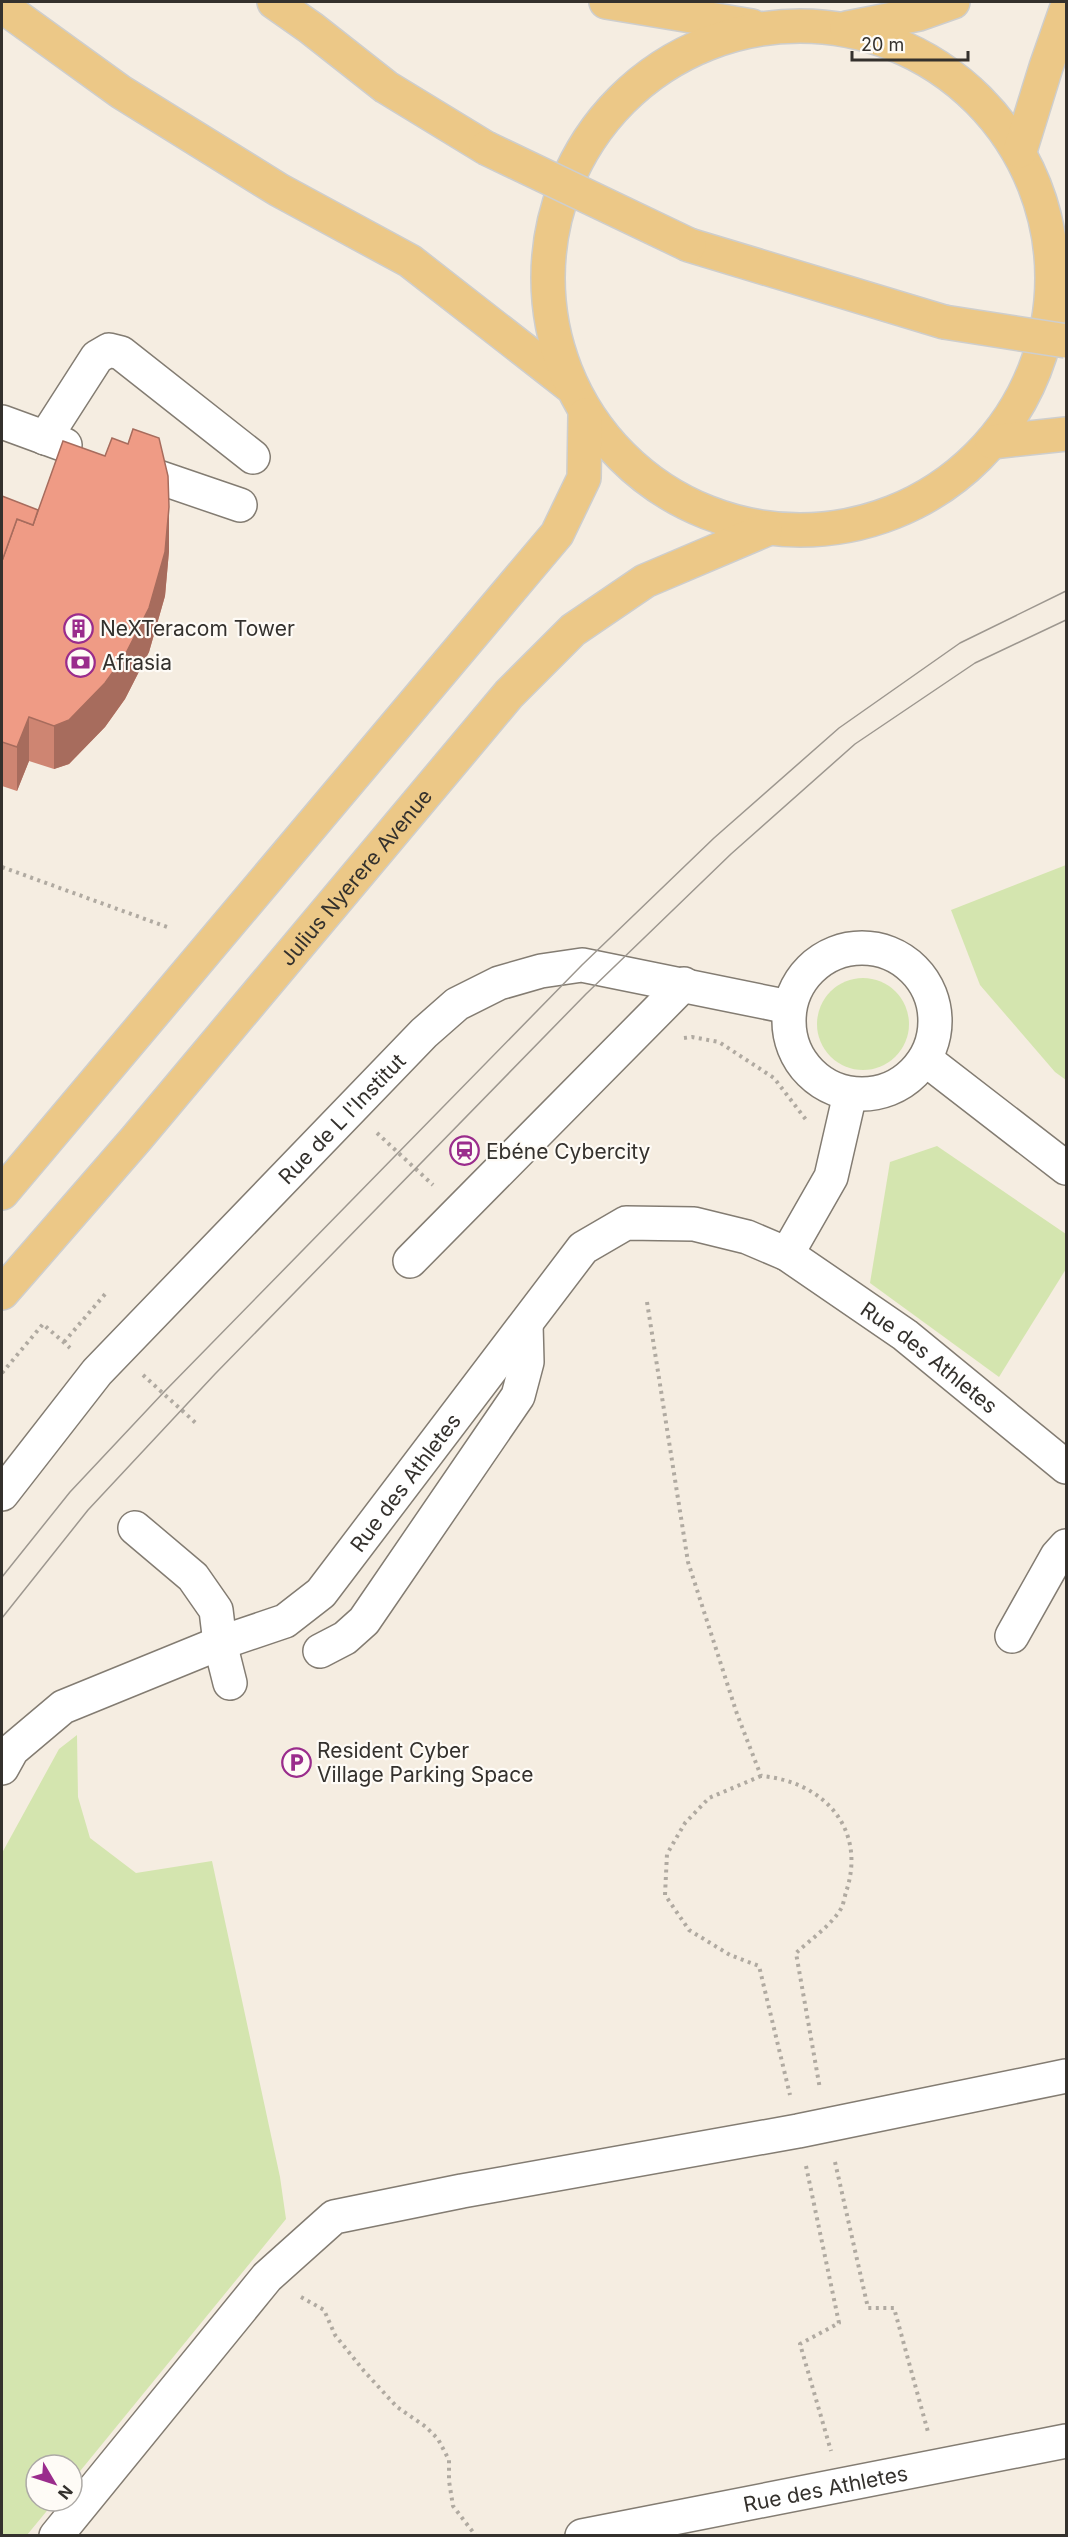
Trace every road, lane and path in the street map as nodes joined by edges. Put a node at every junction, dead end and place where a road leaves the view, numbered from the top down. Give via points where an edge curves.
1 (274, 2) edge
2 (606, 2) edge
3 (953, 2) edge
4 (2, 6) edge
5 (1066, 10) edge
6 (758, 27) junction
7 (845, 28) junction
8 (1020, 151) junction
9 (1054, 202) edge
10 (1066, 341) edge
11 (569, 385) junction
12 (585, 415) junction
13 (2, 422) edge
14 (1066, 434) edge
15 (45, 438) junction
16 (992, 442) junction
17 (253, 457) dead end
18 (240, 505) dead end
19 (765, 530) junction
20 (2, 867) edge
21 (166, 927) dead end
22 (684, 984) junction
23 (789, 1007) junction
24 (636, 1032) junction
25 (925, 1059) junction
26 (850, 1095) junction
27 (833, 1168) junction
28 (1066, 1168) edge
29 (2, 1192) edge
30 (787, 1254) junction
31 (410, 1261) dead end
32 (2, 1293) edge
33 (106, 1293) dead end
34 (647, 1302) dead end
35 (526, 1324) junction
36 (64, 1342) dead end
37 (138, 1370) dead end
38 (198, 1425) dead end
39 (1066, 1467) edge
40 (2, 1494) edge
41 (135, 1528) dead end
42 (1066, 1546) edge
43 (1012, 1636) dead end
44 (220, 1643) junction
45 (320, 1651) dead end
46 (230, 1683) dead end
47 (2, 1768) edge
48 (761, 1776) junction
49 (1066, 2076) edge
50 (812, 2128) junction
51 (267, 2277) junction
52 (930, 2440) dead end
53 (1066, 2441) edge
54 (832, 2454) dead end
55 (56, 2535) edge
56 (476, 2535) edge
57 (582, 2535) edge

1 - 10 main road, bridge via 386,87 486,148 689,244 944,322
2 - 6 main road
3 - 7 main road, Julius Nyerere Avenue via 919,14
4 - 11 main road via 122,92 262,179 411,261
5 - 8 main road
6 - 7 main road, Julius Nyerere Avenue via 802,24
6 - 11 main road, Julius Nyerere Avenue via 684,52 622,98 576,160 550,233 548,311
7 - 8 main road, Julius Nyerere Avenue via 915,51 975,94
8 - 9 main road, Julius Nyerere Avenue
9 - 16 main road, Julius Nyerere Avenue via 1053,285 1036,369
11 - 12 main road, Julius Nyerere Avenue
12 - 19 main road, Julius Nyerere Avenue via 633,471 695,510
12 - 29 main road, Julius Nyerere Avenue via 584,478 557,534
13 - 15 street
14 - 16 main road
15 - 17 street via 97,357 109,350 122,353
15 - 18 street
16 - 19 main road, Julius Nyerere Avenue via 960,474 916,503 868,522 817,531
19 - 32 main road, Julius Nyerere Avenue via 645,581 573,630 502,703
20 - 21 path
22 - 23 street, Rue de L l'Institut
22 - 24 street
22 - 40 street, Rue de L l'Institut via 582,965 499,983 457,1004 423,1034 97,1372
23 - 25 street via 797,986 811,968 829,955 872,946 914,969 928,988 935,1012 934,1036
23 - 26 street via 788,1030 795,1053 808,1072 827,1087
24 - 27 path via 647,1044 692,1037 718,1042 774,1078
24 - 31 street
25 - 26 street via 894,1088 873,1095
25 - 28 street
26 - 27 street
27 - 30 street
30 - 35 street, Rue des Athletes via 747,1237 694,1224 626,1223 583,1248
30 - 39 street, Rue des Athletes via 905,1335
33 - 36 path
34 - 48 path via 688,1562
35 - 44 street, Rue des Athletes via 321,1593 285,1621
35 - 45 street via 527,1362 518,1396 364,1621 345,1638
37 - 38 path
41 - 44 street via 193,1577 216,1610
42 - 43 street
44 - 46 street
44 - 47 street, Rue des Athletes via 63,1707 12,1750
48 - 50 path via 780,1778 807,1789 831,1806 851,1841 852,1871 842,1907 796,1953
48 - 50 path via 709,1798 686,1823 667,1854 665,1895 689,1930 729,1955 759,1966
49 - 50 street
50 - 51 street via 334,2217
50 - 52 path via 868,2308 894,2308
50 - 54 path via 839,2324 800,2344
51 - 55 street
51 - 56 path via 324,2310 335,2335 364,2371 397,2407 438,2439 449,2460 453,2505
53 - 57 street, Rue des Athletes

